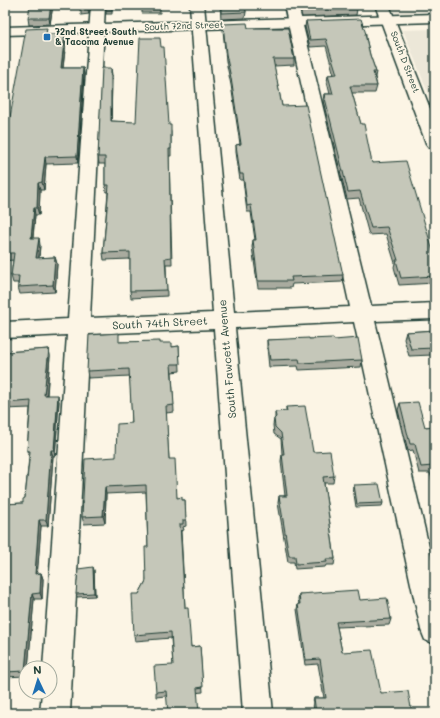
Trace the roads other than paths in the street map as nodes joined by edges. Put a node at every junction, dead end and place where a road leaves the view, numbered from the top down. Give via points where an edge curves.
1 (98, 5) edge
2 (385, 12) edge
3 (293, 14) edge
4 (198, 15) edge
5 (435, 18) edge
6 (97, 28) junction
7 (5, 31) edge
8 (435, 143) edge
9 (435, 311) edge
10 (362, 314) junction
11 (224, 320) junction
12 (79, 327) junction
13 (5, 330) edge
14 (435, 630) edge
15 (55, 713) edge
16 (258, 713) edge

1 - 6 street
2 - 3 street, South 72nd Street
2 - 5 street, South 72nd Street
2 - 8 street, South D Street
3 - 4 street, South 72nd Street
3 - 10 street
4 - 6 street, South 72nd Street
4 - 11 street, South Fawcett Avenue
6 - 7 street, South 72nd Street
6 - 12 street
9 - 10 street, South 74th Street
10 - 11 street, South 74th Street
10 - 14 street
11 - 12 street, South 74th Street
11 - 16 street, South Fawcett Avenue
12 - 13 street, South 74th Street
12 - 15 street

